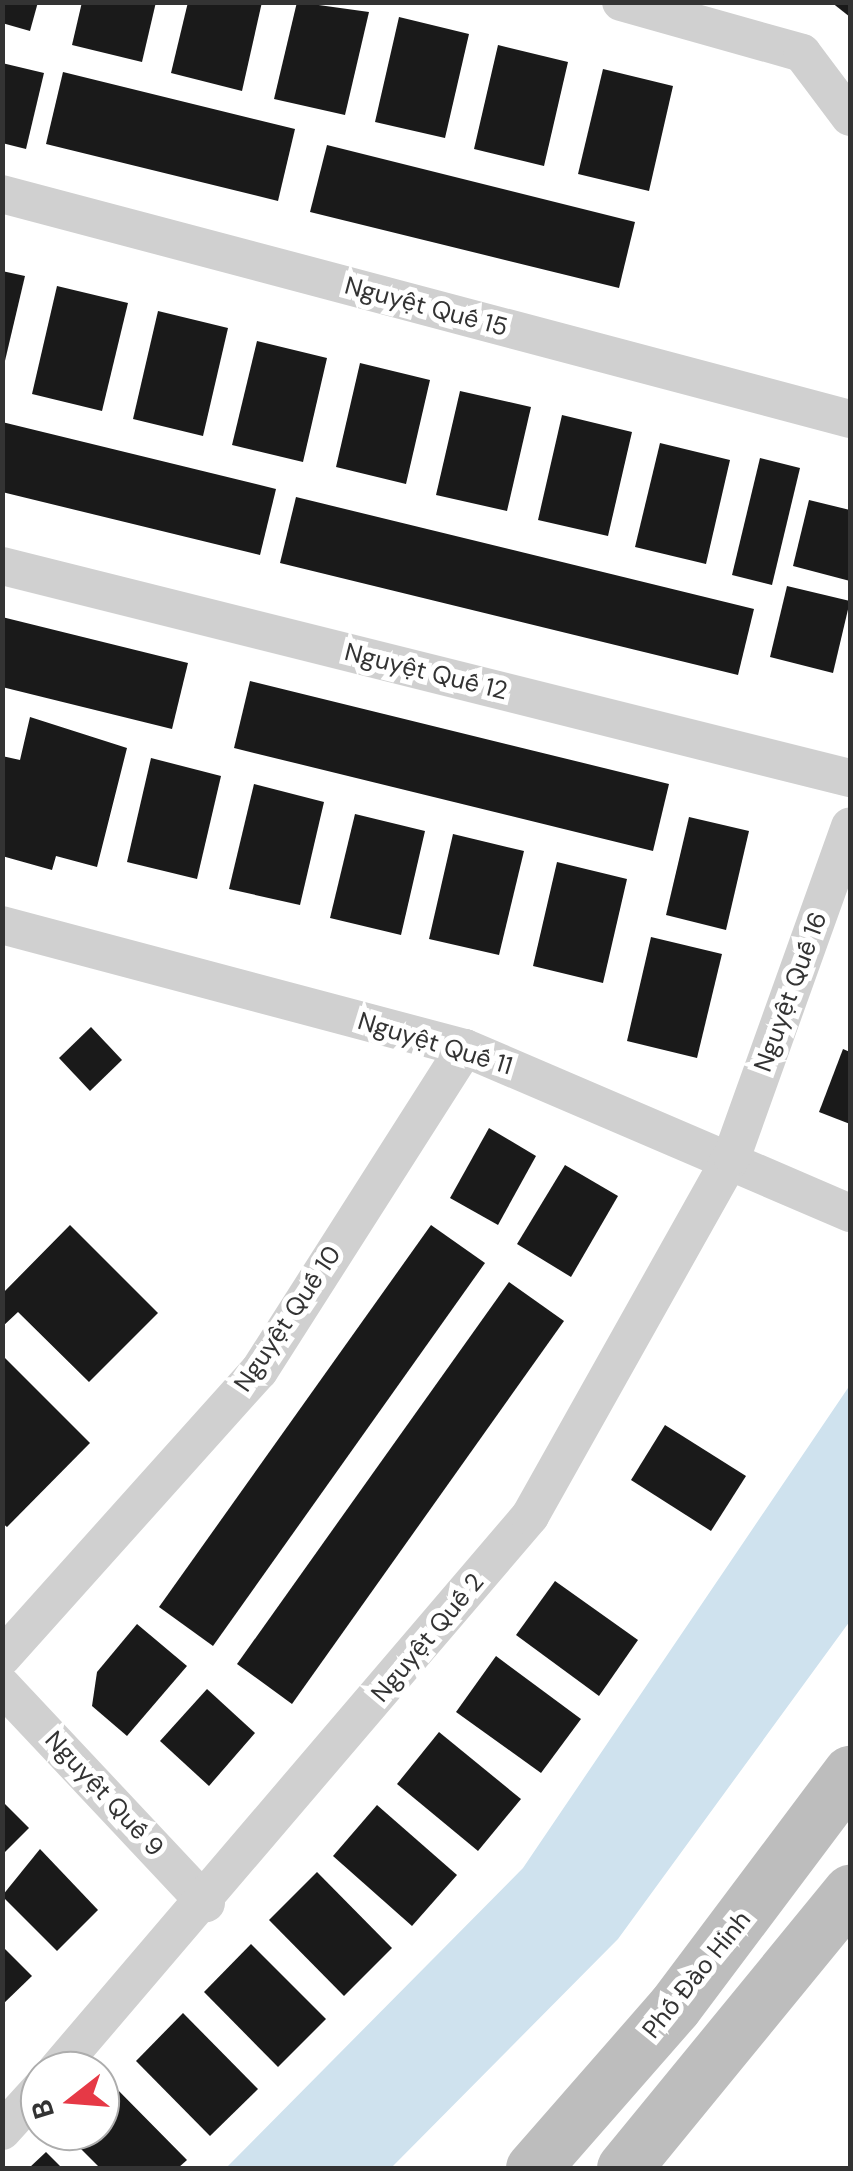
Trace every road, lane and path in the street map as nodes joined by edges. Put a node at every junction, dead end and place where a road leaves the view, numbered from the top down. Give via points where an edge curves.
1 (621, 2) edge
2 (850, 117) edge
3 (2, 194) edge
4 (850, 419) edge
5 (2, 566) edge
6 (850, 778) edge
7 (850, 827) edge
8 (2, 926) edge
9 (465, 1048) junction
10 (732, 1156) junction
11 (850, 1213) edge
12 (2, 1657) edge
13 (2, 1686) edge
14 (850, 1773) edge
15 (850, 1892) edge
16 (206, 1902) junction
17 (74, 2051) edge
18 (20, 2111) edge
19 (2, 2131) edge
20 (533, 2168) edge
21 (624, 2168) edge

1 - 2 street via 802,53
3 - 4 street, Nguyệt Quế 15
5 - 6 street, Nguyệt Quế 12
7 - 10 street, Nguyệt Quế 16
8 - 9 street, Nguyệt Quế 11
9 - 10 street, Nguyệt Quế 11
9 - 12 street, Nguyệt Quế 10 via 259,1370
10 - 11 street, Nguyệt Quế 11
10 - 16 street, Nguyệt Quế 2 via 530,1516
13 - 16 street, Nguyệt Quế 9
14 - 20 street, Phố Đào Hinh via 674,2007
15 - 21 street
16 - 17 street, Nguyệt Quế 2
18 - 19 street

